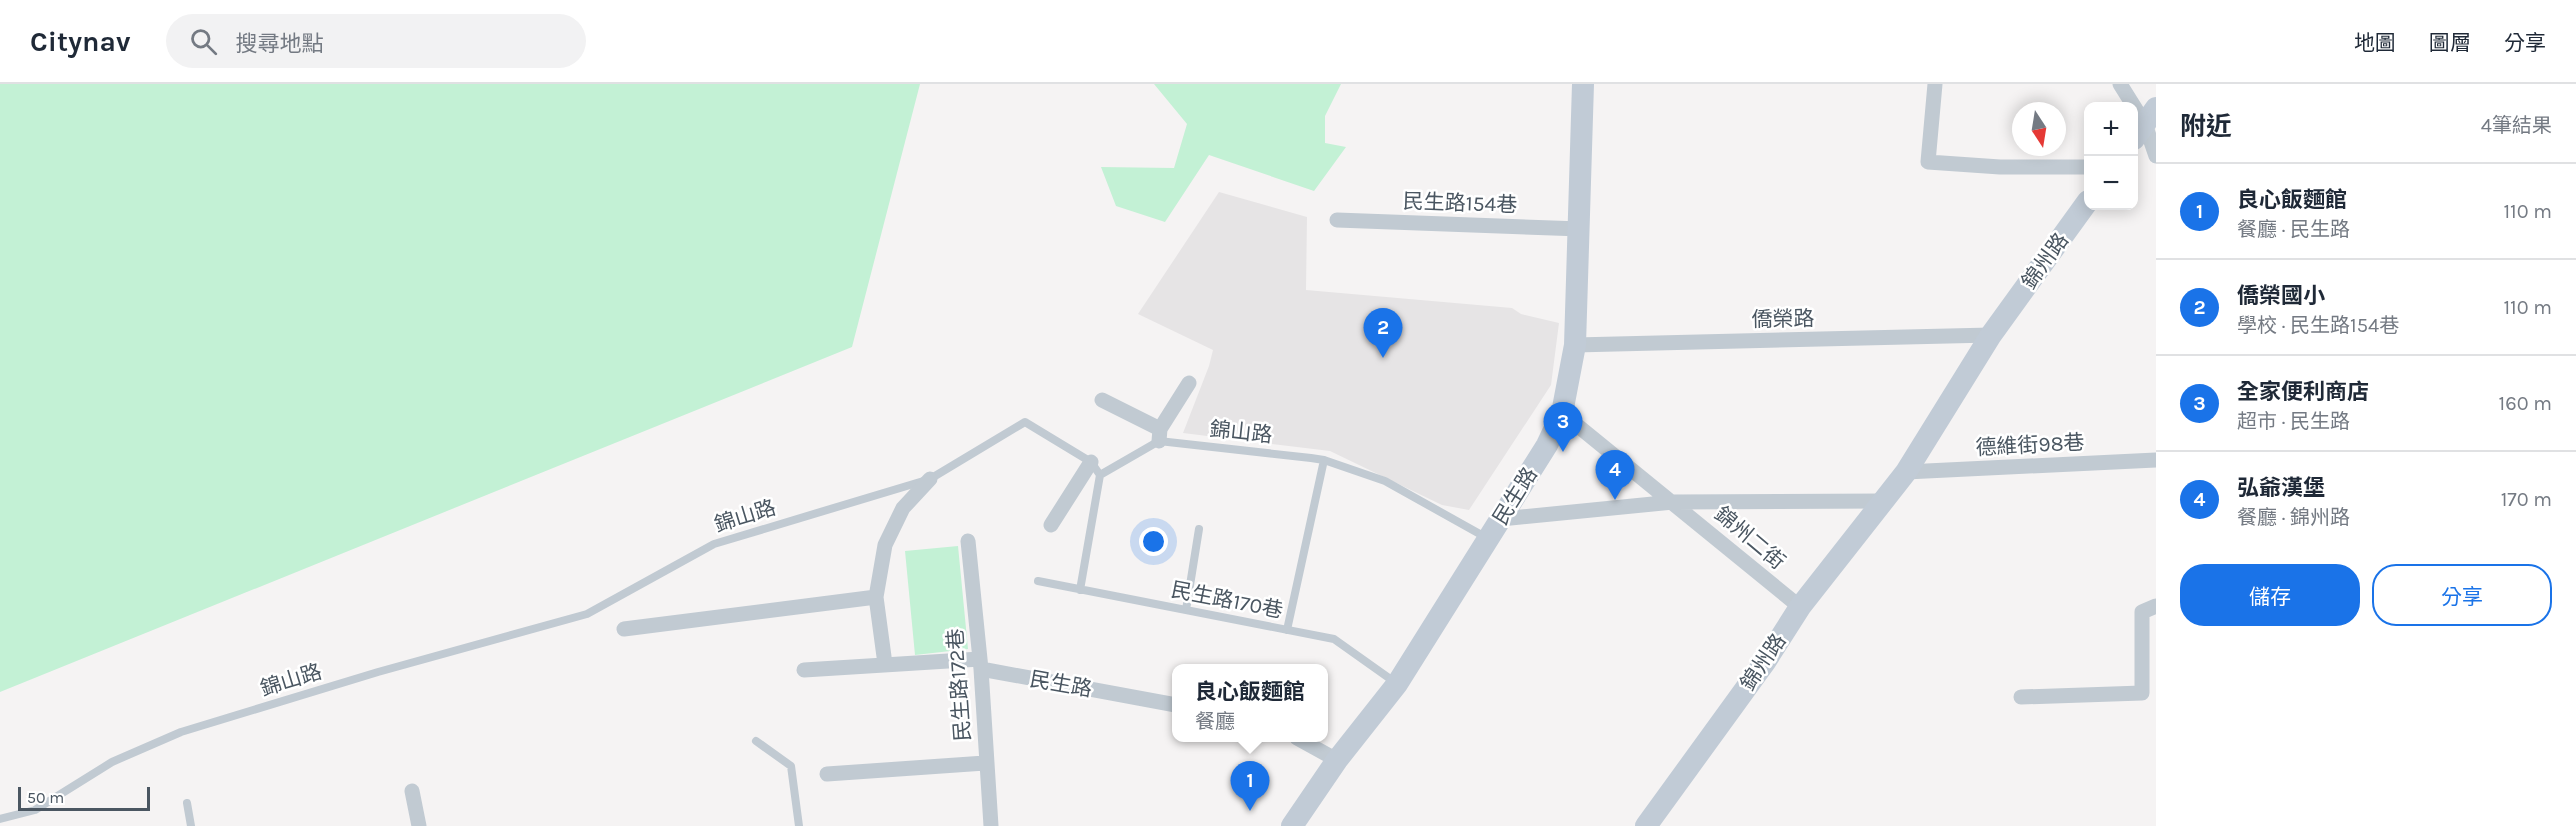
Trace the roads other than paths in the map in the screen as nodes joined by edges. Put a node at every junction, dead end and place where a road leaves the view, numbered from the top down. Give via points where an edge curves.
1 (1583, 84) edge
2 (1935, 84) edge
3 (2120, 84) edge
4 (2145, 124) edge
5 (2156, 156) edge
6 (2084, 167) edge
7 (2084, 207) edge
8 (1337, 220) dead end
9 (1581, 229) junction
10 (1991, 335) junction
11 (1575, 345) junction
12 (1189, 383) dead end
13 (1102, 400) dead end
14 (1562, 413) junction
15 (1160, 435) junction
16 (1324, 460) junction
17 (2156, 460) edge
18 (1096, 469) junction
19 (1906, 472) junction
20 (930, 479) junction
21 (1883, 501) junction
22 (1673, 502) junction
23 (1501, 519) junction
24 (1051, 525) dead end
25 (1199, 529) dead end
26 (1488, 539) junction
27 (968, 541) dead end
28 (1038, 581) dead end
29 (1080, 590) junction
30 (876, 597) junction
31 (2156, 606) edge
32 (1800, 607) junction
33 (1186, 610) junction
34 (624, 629) dead end
35 (1287, 630) junction
36 (885, 664) junction
37 (980, 664) junction
38 (804, 670) dead end
39 (1397, 684) junction
40 (2021, 697) dead end
41 (1172, 704) edge
42 (756, 741) dead end
43 (1304, 742) edge
44 (1337, 760) junction
45 (985, 763) junction
46 (826, 774) dead end
47 (412, 791) dead end
48 (187, 803) dead end
49 (0, 819) edge
50 (191, 826) edge
51 (419, 826) edge
52 (799, 826) edge
53 (991, 826) edge
54 (1292, 826) edge
55 (1646, 826) edge

1 - 9 street, 民生路
2 - 6 street via 1928,162
3 - 4 street
4 - 5 street
7 - 10 street, 錦州路
8 - 9 street, 民生路154巷
9 - 11 street, 民生路
10 - 11 street, 僑榮路
10 - 19 street, 錦州路
11 - 14 street, 民生路
12 - 15 street
13 - 15 street
14 - 22 street
14 - 23 street, 民生路
15 - 16 lane, 錦山路
15 - 18 lane
16 - 26 lane, 錦山路 via 1385,481
16 - 35 lane
17 - 19 street, 德維街98巷
18 - 20 lane, 錦山路 via 1025,422
18 - 24 street
18 - 29 lane
19 - 21 street, 錦州路
20 - 30 street via 903,508 885,545
20 - 49 lane, 錦山路 via 714,544 587,614 181,732 112,762 35,810
21 - 22 street
21 - 32 street, 錦州路
22 - 23 street
22 - 32 street, 錦州二街
23 - 26 street, 民生路
25 - 33 lane
26 - 39 street, 民生路
27 - 37 street, 民生路172巷
28 - 29 lane, 民生路170巷
29 - 33 lane, 民生路170巷
30 - 34 street
30 - 36 street
31 - 40 street via 2142,612 2142,693
32 - 55 street, 錦州路 via 1765,662
33 - 35 lane, 民生路170巷
35 - 39 lane, 民生路170巷 via 1334,639
36 - 37 street, 民生路
36 - 38 street, 民生路
37 - 41 street, 民生路
37 - 45 street, 民生路172巷
39 - 44 street, 民生路
42 - 52 lane via 791,766
43 - 44 street
44 - 54 street, 民生路
45 - 46 street
45 - 53 street, 民生路172巷
47 - 51 street
48 - 50 lane

